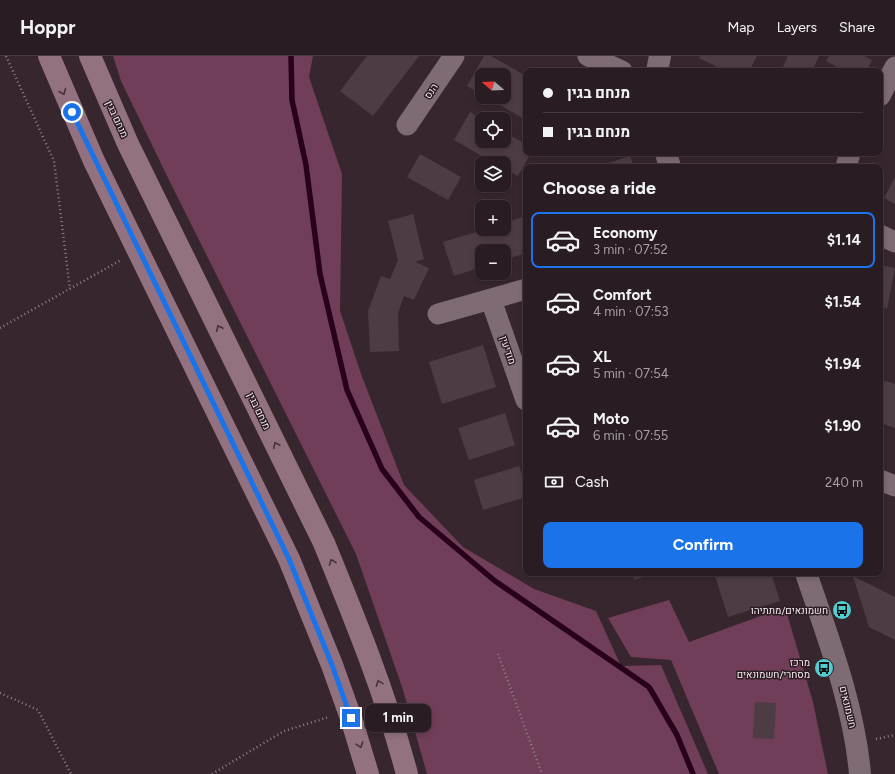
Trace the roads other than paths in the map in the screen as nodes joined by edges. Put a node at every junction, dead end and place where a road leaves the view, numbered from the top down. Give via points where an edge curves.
1 (49, 56) edge
2 (90, 56) edge
3 (454, 56) edge
4 (588, 56) edge
5 (660, 56) edge
6 (895, 67) edge
7 (615, 68) edge
8 (658, 68) edge
9 (883, 90) edge
10 (407, 125) dead end
11 (883, 236) edge
12 (895, 242) edge
13 (523, 290) edge
14 (491, 300) junction
15 (438, 314) dead end
16 (523, 391) edge
17 (883, 481) edge
18 (895, 486) edge
19 (807, 576) edge
20 (368, 774) edge
21 (407, 774) edge
22 (860, 774) edge

1 -> 20 main road via 72,112 136,247 289,559 346,706
21 -> 2 main road, מנחם בגין via 385,699 324,543 128,144
3 - 10 street, הנס
4 - 7 street
5 - 8 street
6 - 9 street
11 - 12 street
13 - 14 street
14 - 15 street
14 - 16 street, מודיעין
17 - 18 street
19 - 22 street, חשמונאים via 840,675 857,742

